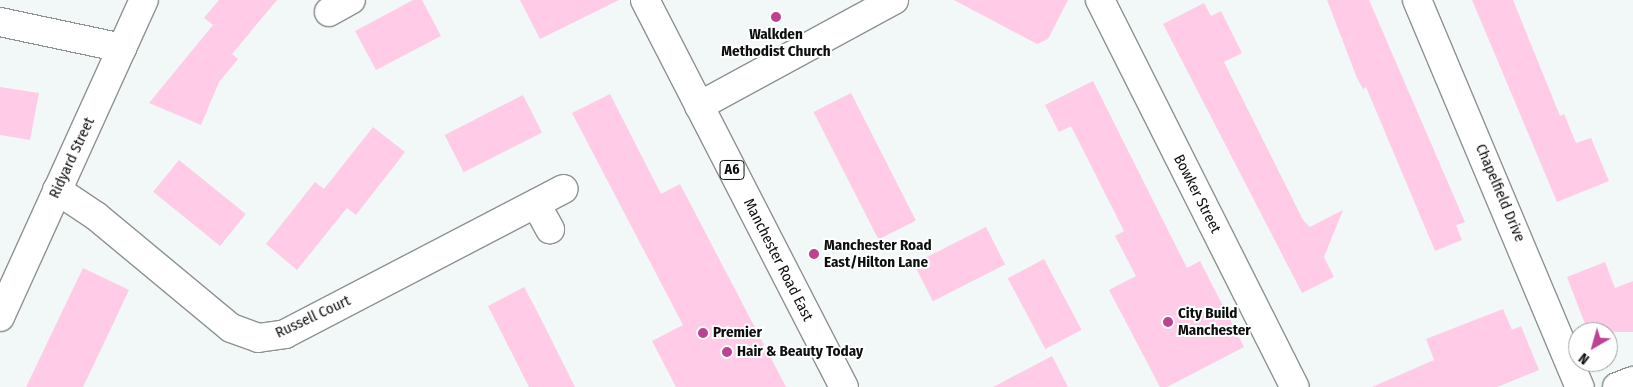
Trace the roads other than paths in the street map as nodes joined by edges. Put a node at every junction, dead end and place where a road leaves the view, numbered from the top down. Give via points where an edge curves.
1 (144, 0) edge
2 (645, 0) edge
3 (894, 0) edge
4 (1100, 0) edge
5 (1417, 0) edge
6 (0, 22) edge
7 (122, 48) junction
8 (699, 106) junction
9 (563, 189) dead end
10 (57, 190) junction
11 (536, 204) junction
12 (550, 230) dead end
13 (0, 316) edge
14 (1633, 381) edge
15 (844, 387) edge
16 (1296, 387) edge
17 (1580, 387) edge
18 (1617, 387) edge

1 - 7 street, Ridyard Street
2 - 8 street, Manchester Road East / A6
3 - 8 street
4 - 16 street, Bowker Street
5 - 17 street, Chapelfield Drive
6 - 7 street
7 - 10 street, Ridyard Street
8 - 15 street, Manchester Road East / A6
9 - 11 street, Russell Court
10 - 11 street, Russell Court via 96,216 231,328 258,338 285,334
10 - 13 street, Ridyard Street
11 - 12 street
14 - 18 street

